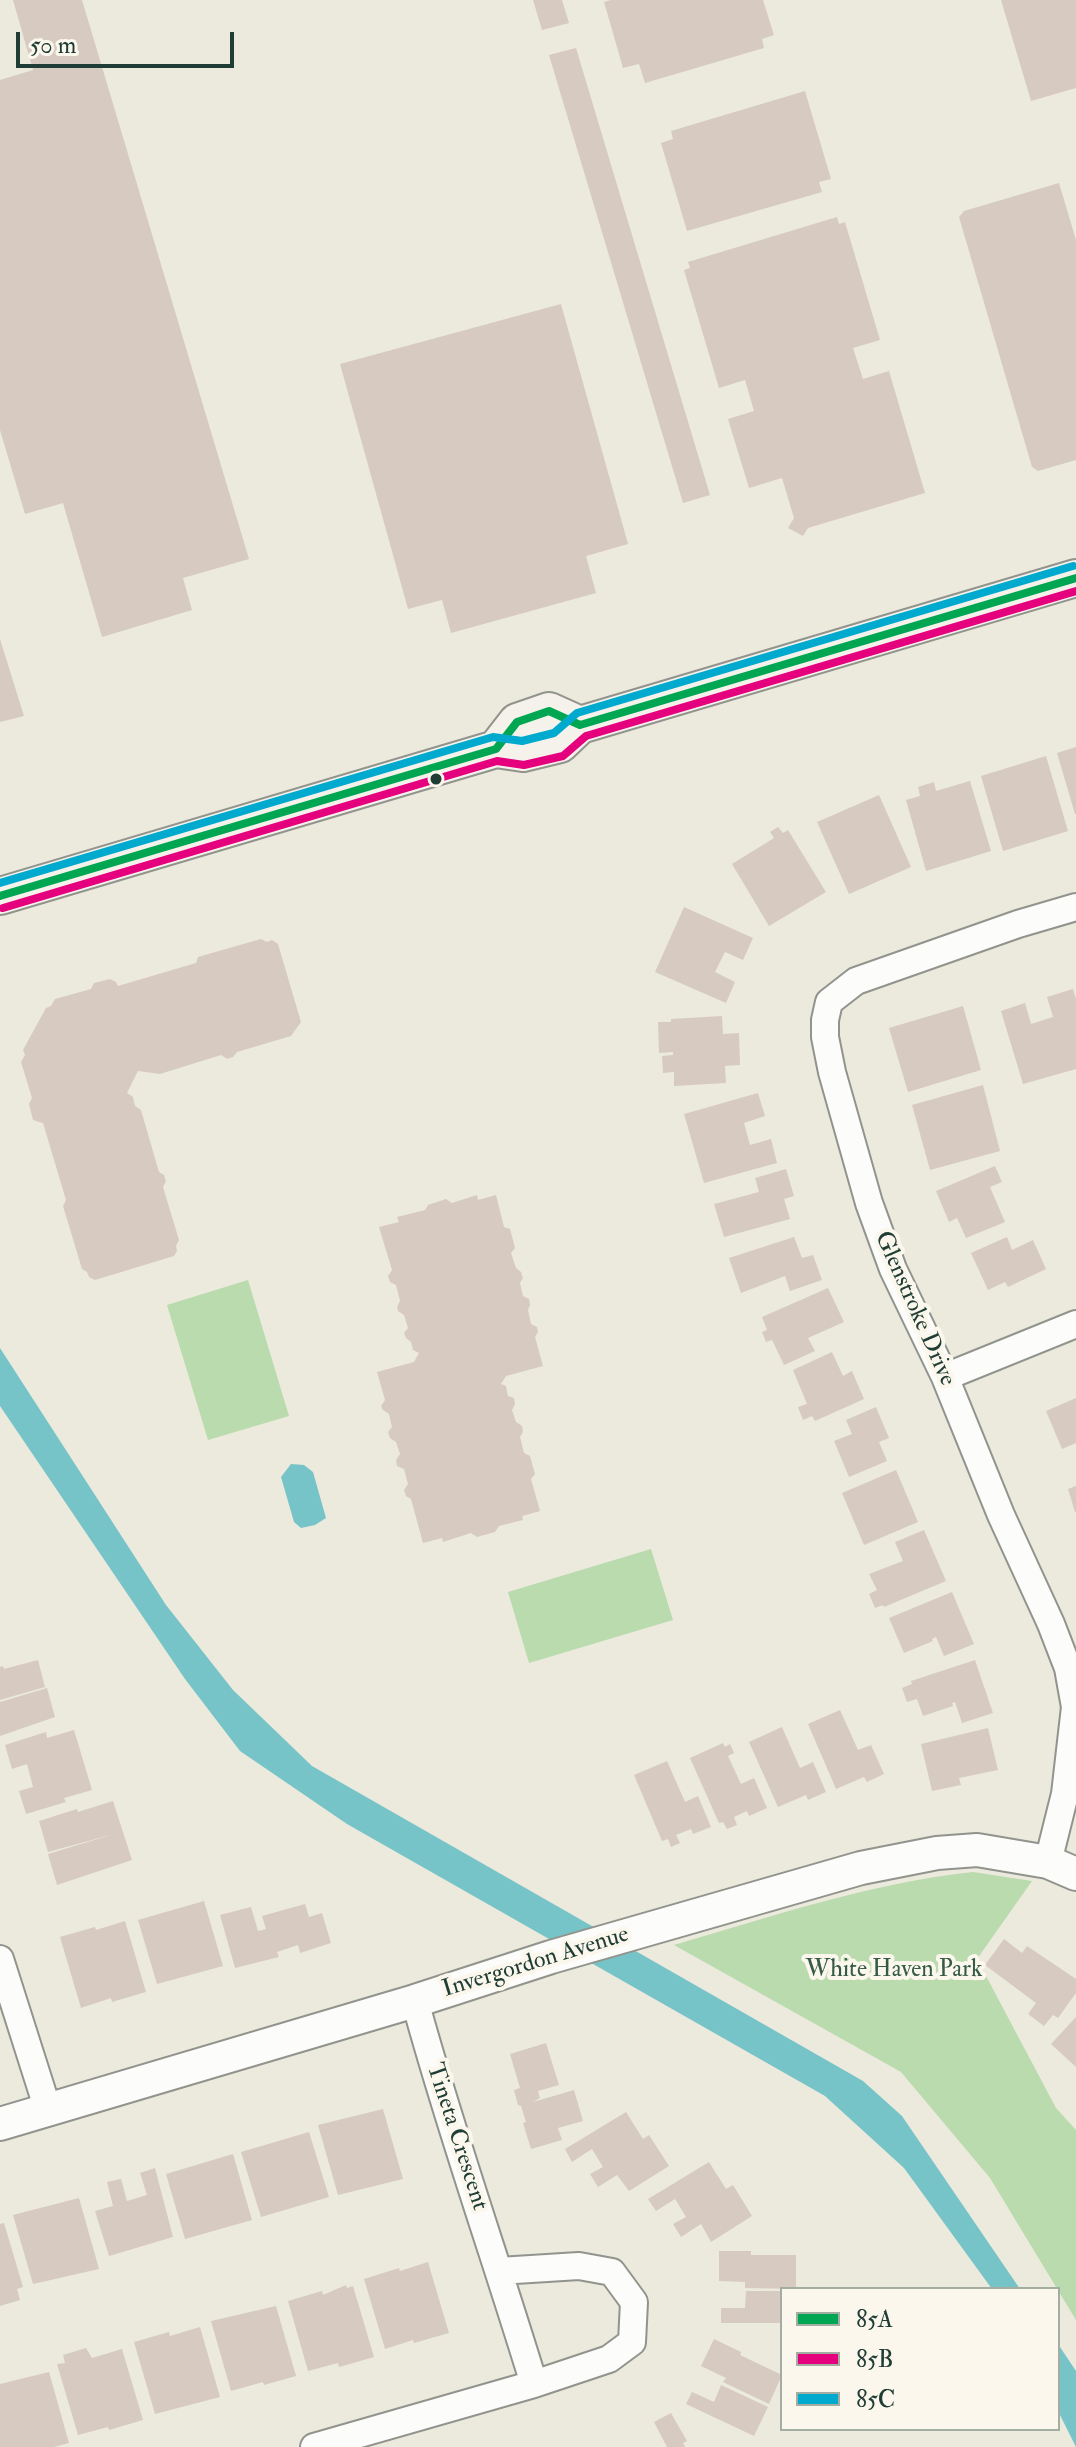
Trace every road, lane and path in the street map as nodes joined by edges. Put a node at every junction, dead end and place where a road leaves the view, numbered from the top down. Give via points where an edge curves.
1 (1076, 578) edge
2 (0, 896) edge
3 (1076, 907) edge
4 (1076, 1324) edge
5 (945, 1377) junction
6 (1062, 1868) edge
7 (0, 1959) edge
8 (415, 2001) junction
9 (48, 2110) junction
10 (0, 2124) edge
11 (499, 2271) junction
12 (534, 2384) junction
13 (314, 2447) edge

1 - 2 main road via 580,725 549,711 517,722 496,749
3 - 5 street, Glenstroke Drive via 856,981 829,1002 825,1037 869,1203 893,1269
4 - 5 street
5 - 6 street, Glenstroke Drive via 1068,1668 1075,1707
6 - 8 street, Invergordon Avenue via 977,1850 861,1868
7 - 9 street
8 - 9 street, Invergordon Avenue
8 - 11 street, Tineta Crescent
9 - 10 street, Invergordon Avenue
11 - 12 street, Tineta Crescent
11 - 12 street via 579,2266 612,2272 634,2302 632,2342 609,2359
12 - 13 street

